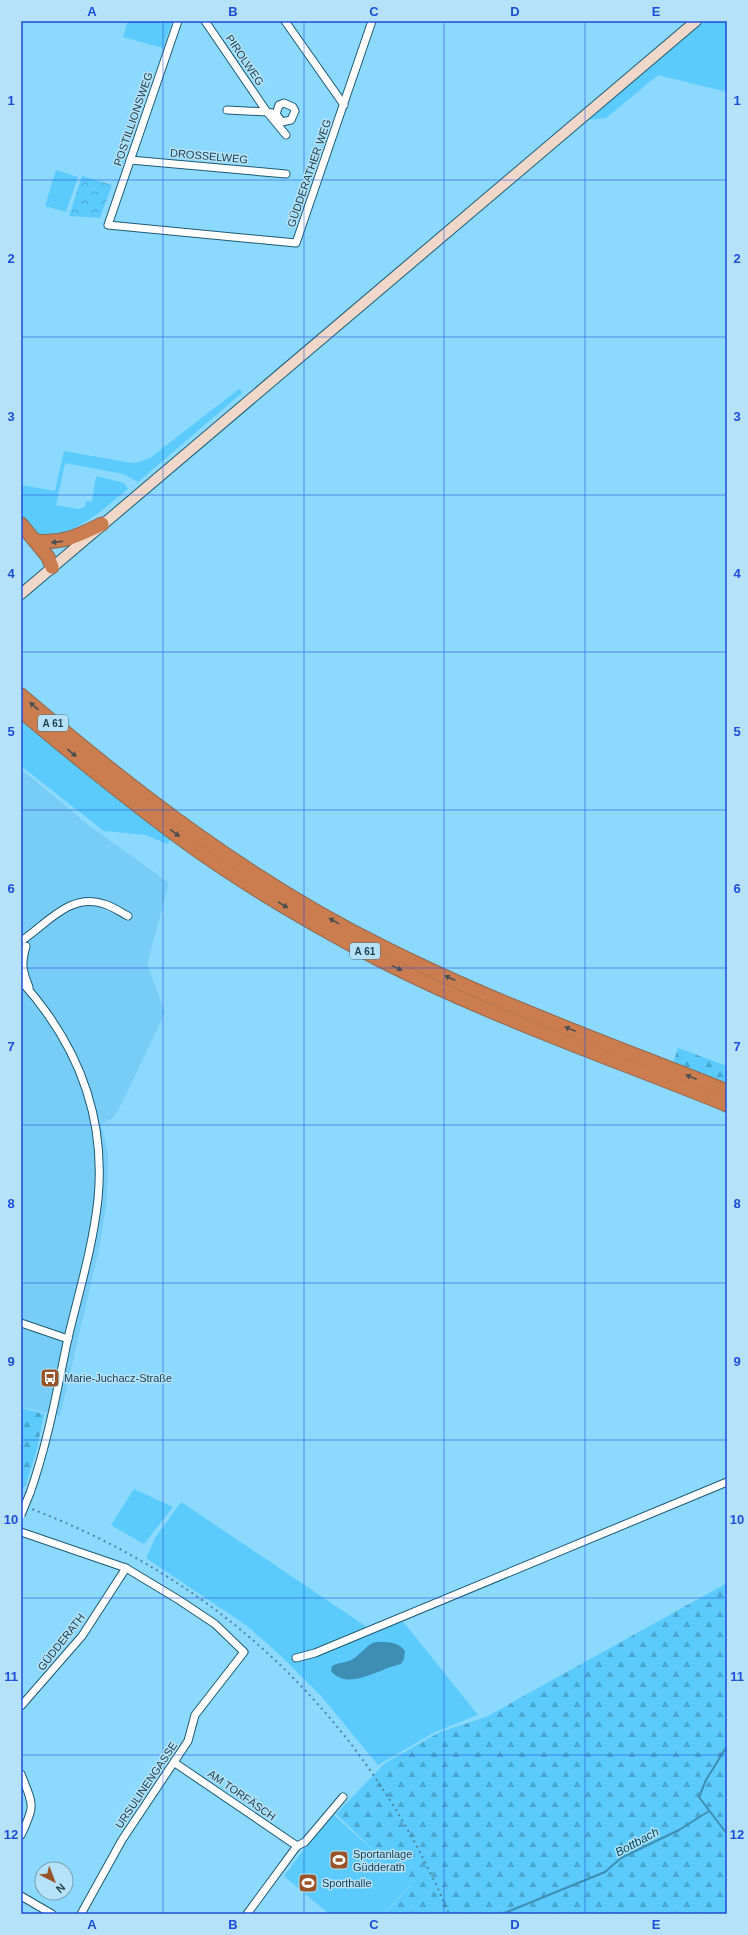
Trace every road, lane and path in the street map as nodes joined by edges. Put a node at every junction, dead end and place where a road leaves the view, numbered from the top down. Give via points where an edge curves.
1 (178, 21) edge
2 (206, 21) edge
3 (285, 21) edge
4 (372, 21) edge
5 (696, 21) edge
6 (344, 105) junction
7 (227, 110) dead end
8 (267, 112) junction
9 (276, 114) dead end
10 (286, 135) dead end
11 (130, 160) junction
12 (286, 174) dead end
13 (108, 224) joint
14 (21, 524) edge
15 (102, 524) junction
16 (21, 537) edge
17 (36, 541) junction
18 (52, 567) junction
19 (21, 594) edge
20 (21, 695) edge
21 (21, 711) edge
22 (128, 916) dead end
23 (23, 947) edge
24 (21, 981) edge
25 (32, 993) junction
26 (727, 1091) edge
27 (727, 1105) edge
28 (21, 1323) edge
29 (68, 1339) junction
30 (727, 1482) edge
31 (21, 1515) edge
32 (21, 1532) edge
33 (126, 1568) junction
34 (296, 1658) dead end
35 (21, 1706) edge
36 (175, 1763) junction
37 (21, 1774) edge
38 (343, 1797) dead end
39 (21, 1835) edge
40 (297, 1846) junction
41 (21, 1896) edge
42 (52, 1914) edge
43 (81, 1914) edge
44 (247, 1914) edge

1 - 11 street, POSTILLIONSWEG
2 - 8 street, PIROLWEG
3 - 6 street
4 - 6 street, GÜDDERATHER WEG
5 - 15 main road
6 - 13 street, GÜDDERATHER WEG via 296,243
7 - 8 street
8 - 9 street
8 - 10 street, PIROLWEG
11 - 12 street, DROSSELWEG
11 - 13 street, POSTILLIONSWEG
14 - 17 highway
15 -> 17 highway via 63,541
15 - 18 main road
16 - 18 highway via 42,561
17 - 18 highway
18 - 19 main road
26 -> 20 highway, A 61 via 476,990 383,947 309,907 234,861 181,823 85,749
21 -> 27 highway, A 61 via 110,784 197,850 300,915 451,994
22 - 23 street via 103,903 74,904 62,909 33,934
23 - 25 street via 23,972
24 - 25 street
25 - 29 street via 52,1020 77,1063 89,1097 98,1141 98,1200
28 - 29 street
29 - 31 street, bridge via 43,1454
30 - 34 street via 315,1653
32 - 33 street
33 - 35 street, GÜDDERATH via 82,1636
33 - 36 street, URSULINENGASSE via 215,1624 244,1652 195,1715 188,1741
36 - 40 street, AM TORFÄSCH
36 - 43 street, URSULINENGASSE via 122,1840
37 - 39 street via 33,1803
38 - 40 street via 305,1842
40 - 44 street
41 - 42 street

